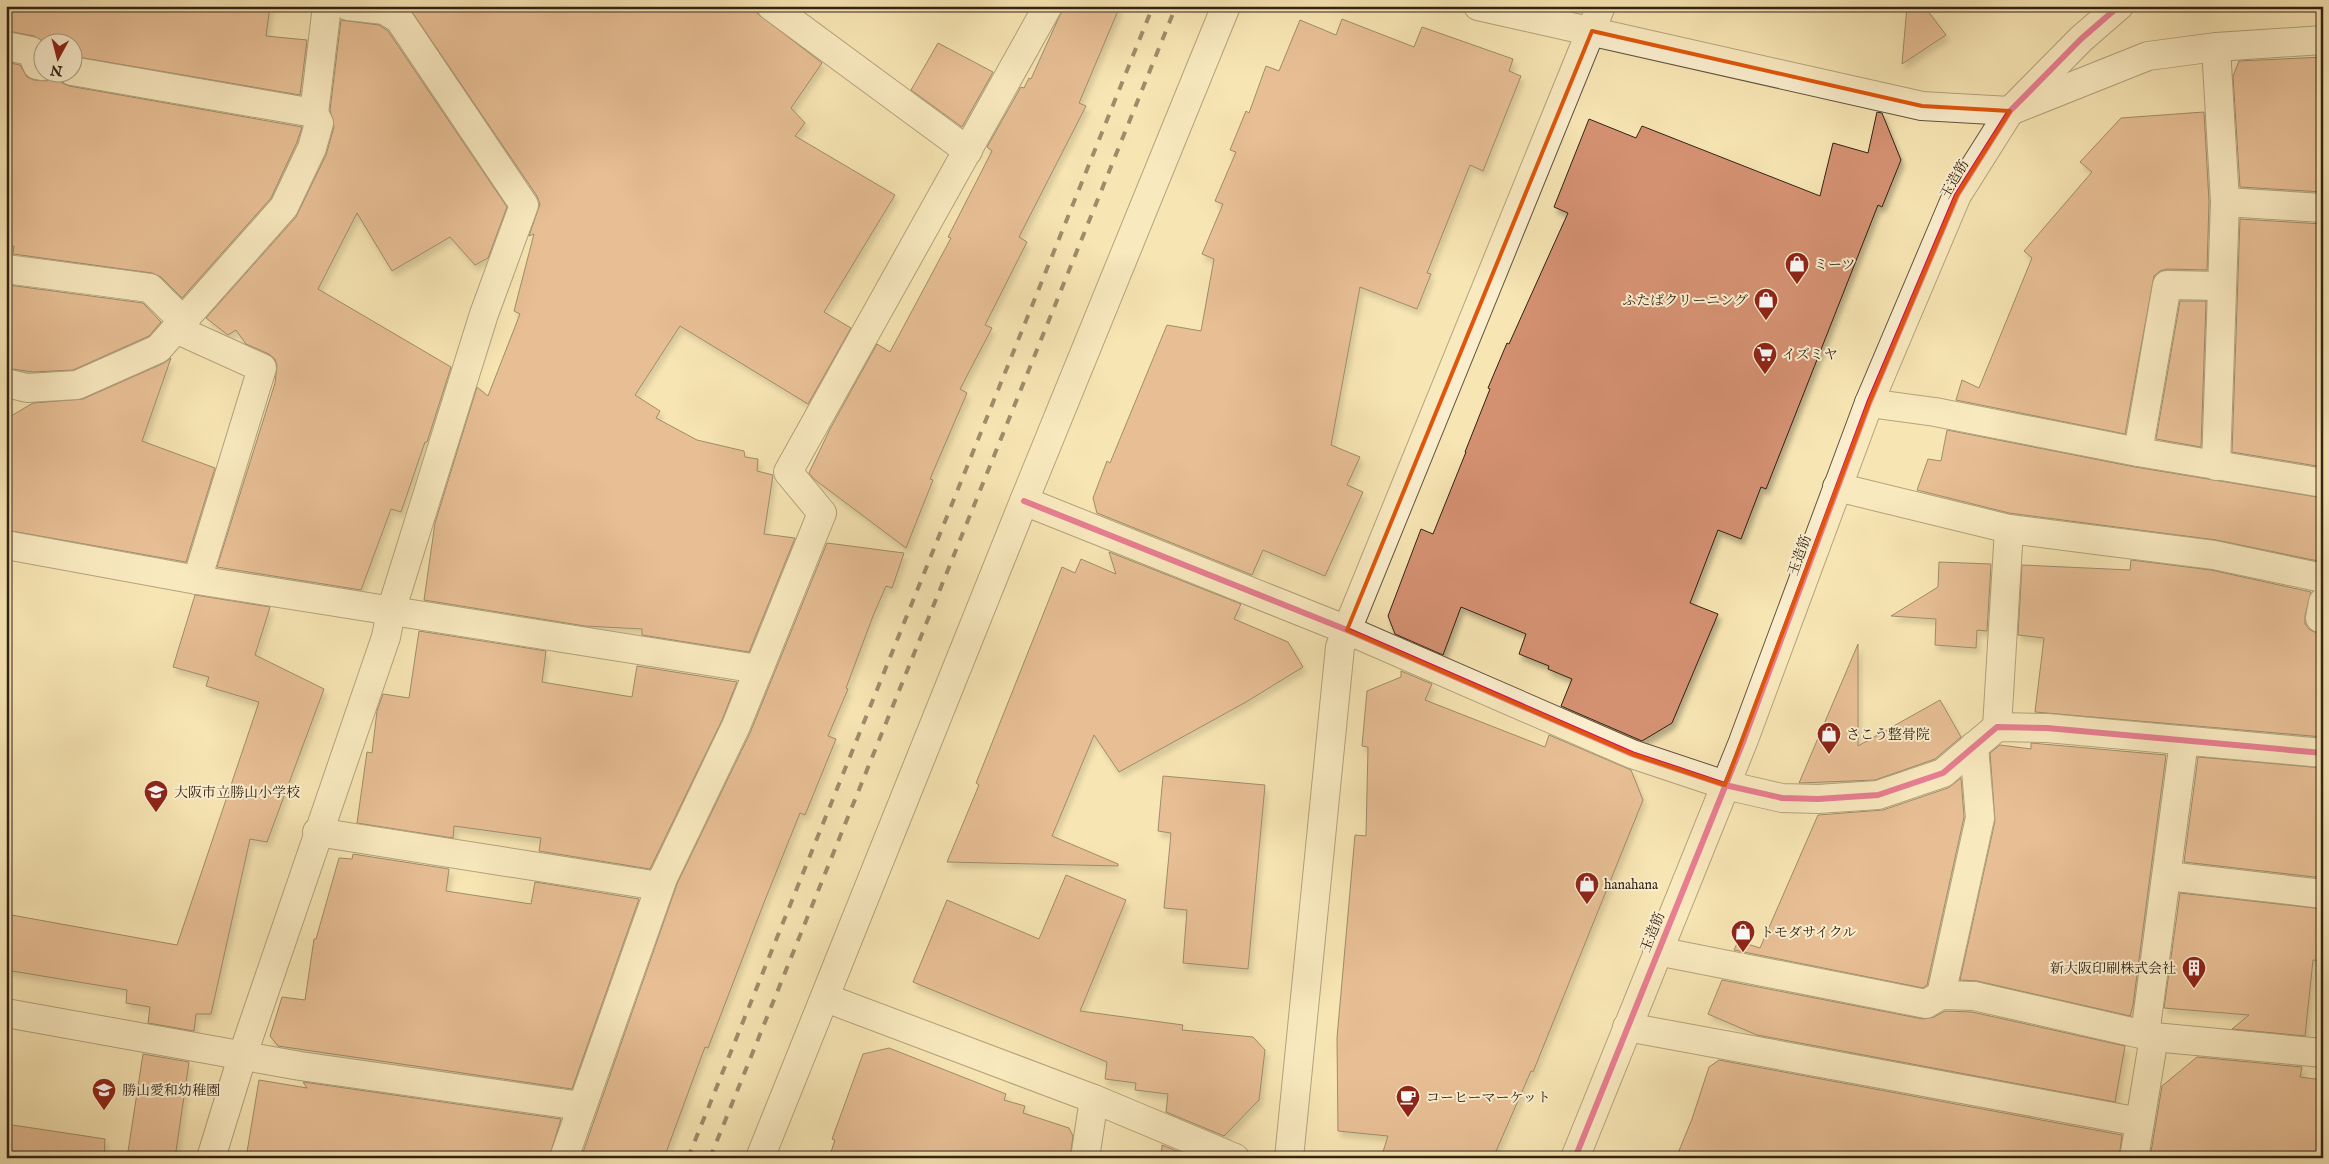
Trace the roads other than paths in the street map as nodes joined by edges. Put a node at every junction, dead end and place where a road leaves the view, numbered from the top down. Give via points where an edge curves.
1 (327, 6) edge
2 (348, 6) edge
3 (772, 6) edge
4 (1048, 6) edge
5 (1226, 6) edge
6 (1478, 6) edge
7 (2119, 6) edge
8 (1597, 19) edge
9 (2323, 40) edge
10 (6, 46) edge
11 (2216, 47) junction
12 (32, 53) edge
13 (82, 73) edge
14 (2010, 111) junction
15 (314, 113) junction
16 (968, 152) junction
17 (2226, 202) junction
18 (2323, 208) edge
19 (6, 270) edge
20 (2222, 286) junction
21 (180, 325) junction
22 (13, 392) edge
23 (1869, 403) junction
24 (2138, 452) junction
25 (2216, 466) junction
26 (2323, 483) edge
27 (1837, 488) junction
28 (1024, 501) junction
29 (2009, 529) junction
30 (6, 545) edge
31 (2323, 578) edge
32 (197, 580) junction
33 (391, 611) junction
34 (1347, 630) junction
35 (758, 669) junction
36 (1997, 727) junction
37 (2184, 741) junction
38 (1974, 746) junction
39 (2323, 753) edge
40 (1725, 785) junction
41 (318, 832) junction
42 (2167, 876) junction
43 (659, 886) junction
44 (2323, 894) edge
45 (1657, 951) junction
46 (1942, 995) junction
47 (826, 998) junction
48 (6, 1012) edge
49 (1627, 1026) junction
50 (2150, 1036) junction
51 (2323, 1053) edge
52 (243, 1054) junction
53 (1094, 1100) junction
54 (581, 1106) junction
55 (2140, 1122) junction
56 (211, 1158) edge
57 (564, 1158) edge
58 (760, 1158) edge
59 (1085, 1158) edge
60 (1235, 1158) edge
61 (1289, 1158) edge
62 (1575, 1158) edge
63 (2134, 1158) edge

1 - 15 street
2 - 33 street via 384,10 399,19 524,205 484,314
3 - 16 street
4 - 16 street
5 - 28 street
6 - 8 street
7 - 14 street, 玉造筋 via 2081,39
8 - 14 street via 1922,106
8 - 34 street
9 - 11 street
10 - 12 street
11 - 14 street via 2148,56
11 - 17 street
13 - 15 street
14 - 23 street, 玉造筋 via 1957,195
15 - 21 street via 319,123 312,148 284,206
16 - 35 street via 788,472 822,512
17 - 18 street
17 - 20 street
19 - 21 street via 150,288
20 - 24 street via 2167,285
20 - 25 street
21 - 22 street via 158,350 77,385
21 - 32 street via 262,368
23 - 24 street via 1935,412
23 - 27 street, 玉造筋
24 - 25 street
25 - 26 street
27 - 29 street
27 - 40 street, 玉造筋
28 - 34 street
28 - 47 street
29 - 31 street via 2214,555
29 - 36 street
30 - 32 street
32 - 33 street
33 - 35 street
33 - 41 street via 386,638
34 - 40 street via 1632,754
34 - 61 street via 1340,647
35 - 43 street via 736,726
36 - 37 street via 2047,728
36 - 38 street
37 - 39 street
37 - 42 street
38 - 40 street via 1943,772 1878,795 1782,798
38 - 46 street via 1980,818
40 - 45 street, 玉造筋
41 - 43 street
41 - 52 street
42 - 44 street
42 - 50 street
43 - 54 street
45 - 46 street via 1926,1004
45 - 49 street, 玉造筋
46 - 50 street via 1974,996
47 - 53 street
47 - 58 street
48 - 52 street
49 - 55 street
49 - 62 street, 玉造筋
50 - 51 street
50 - 55 street
52 - 54 street via 300,1066
52 - 56 street
53 - 59 street
53 - 60 street
54 - 57 street
55 - 63 street

